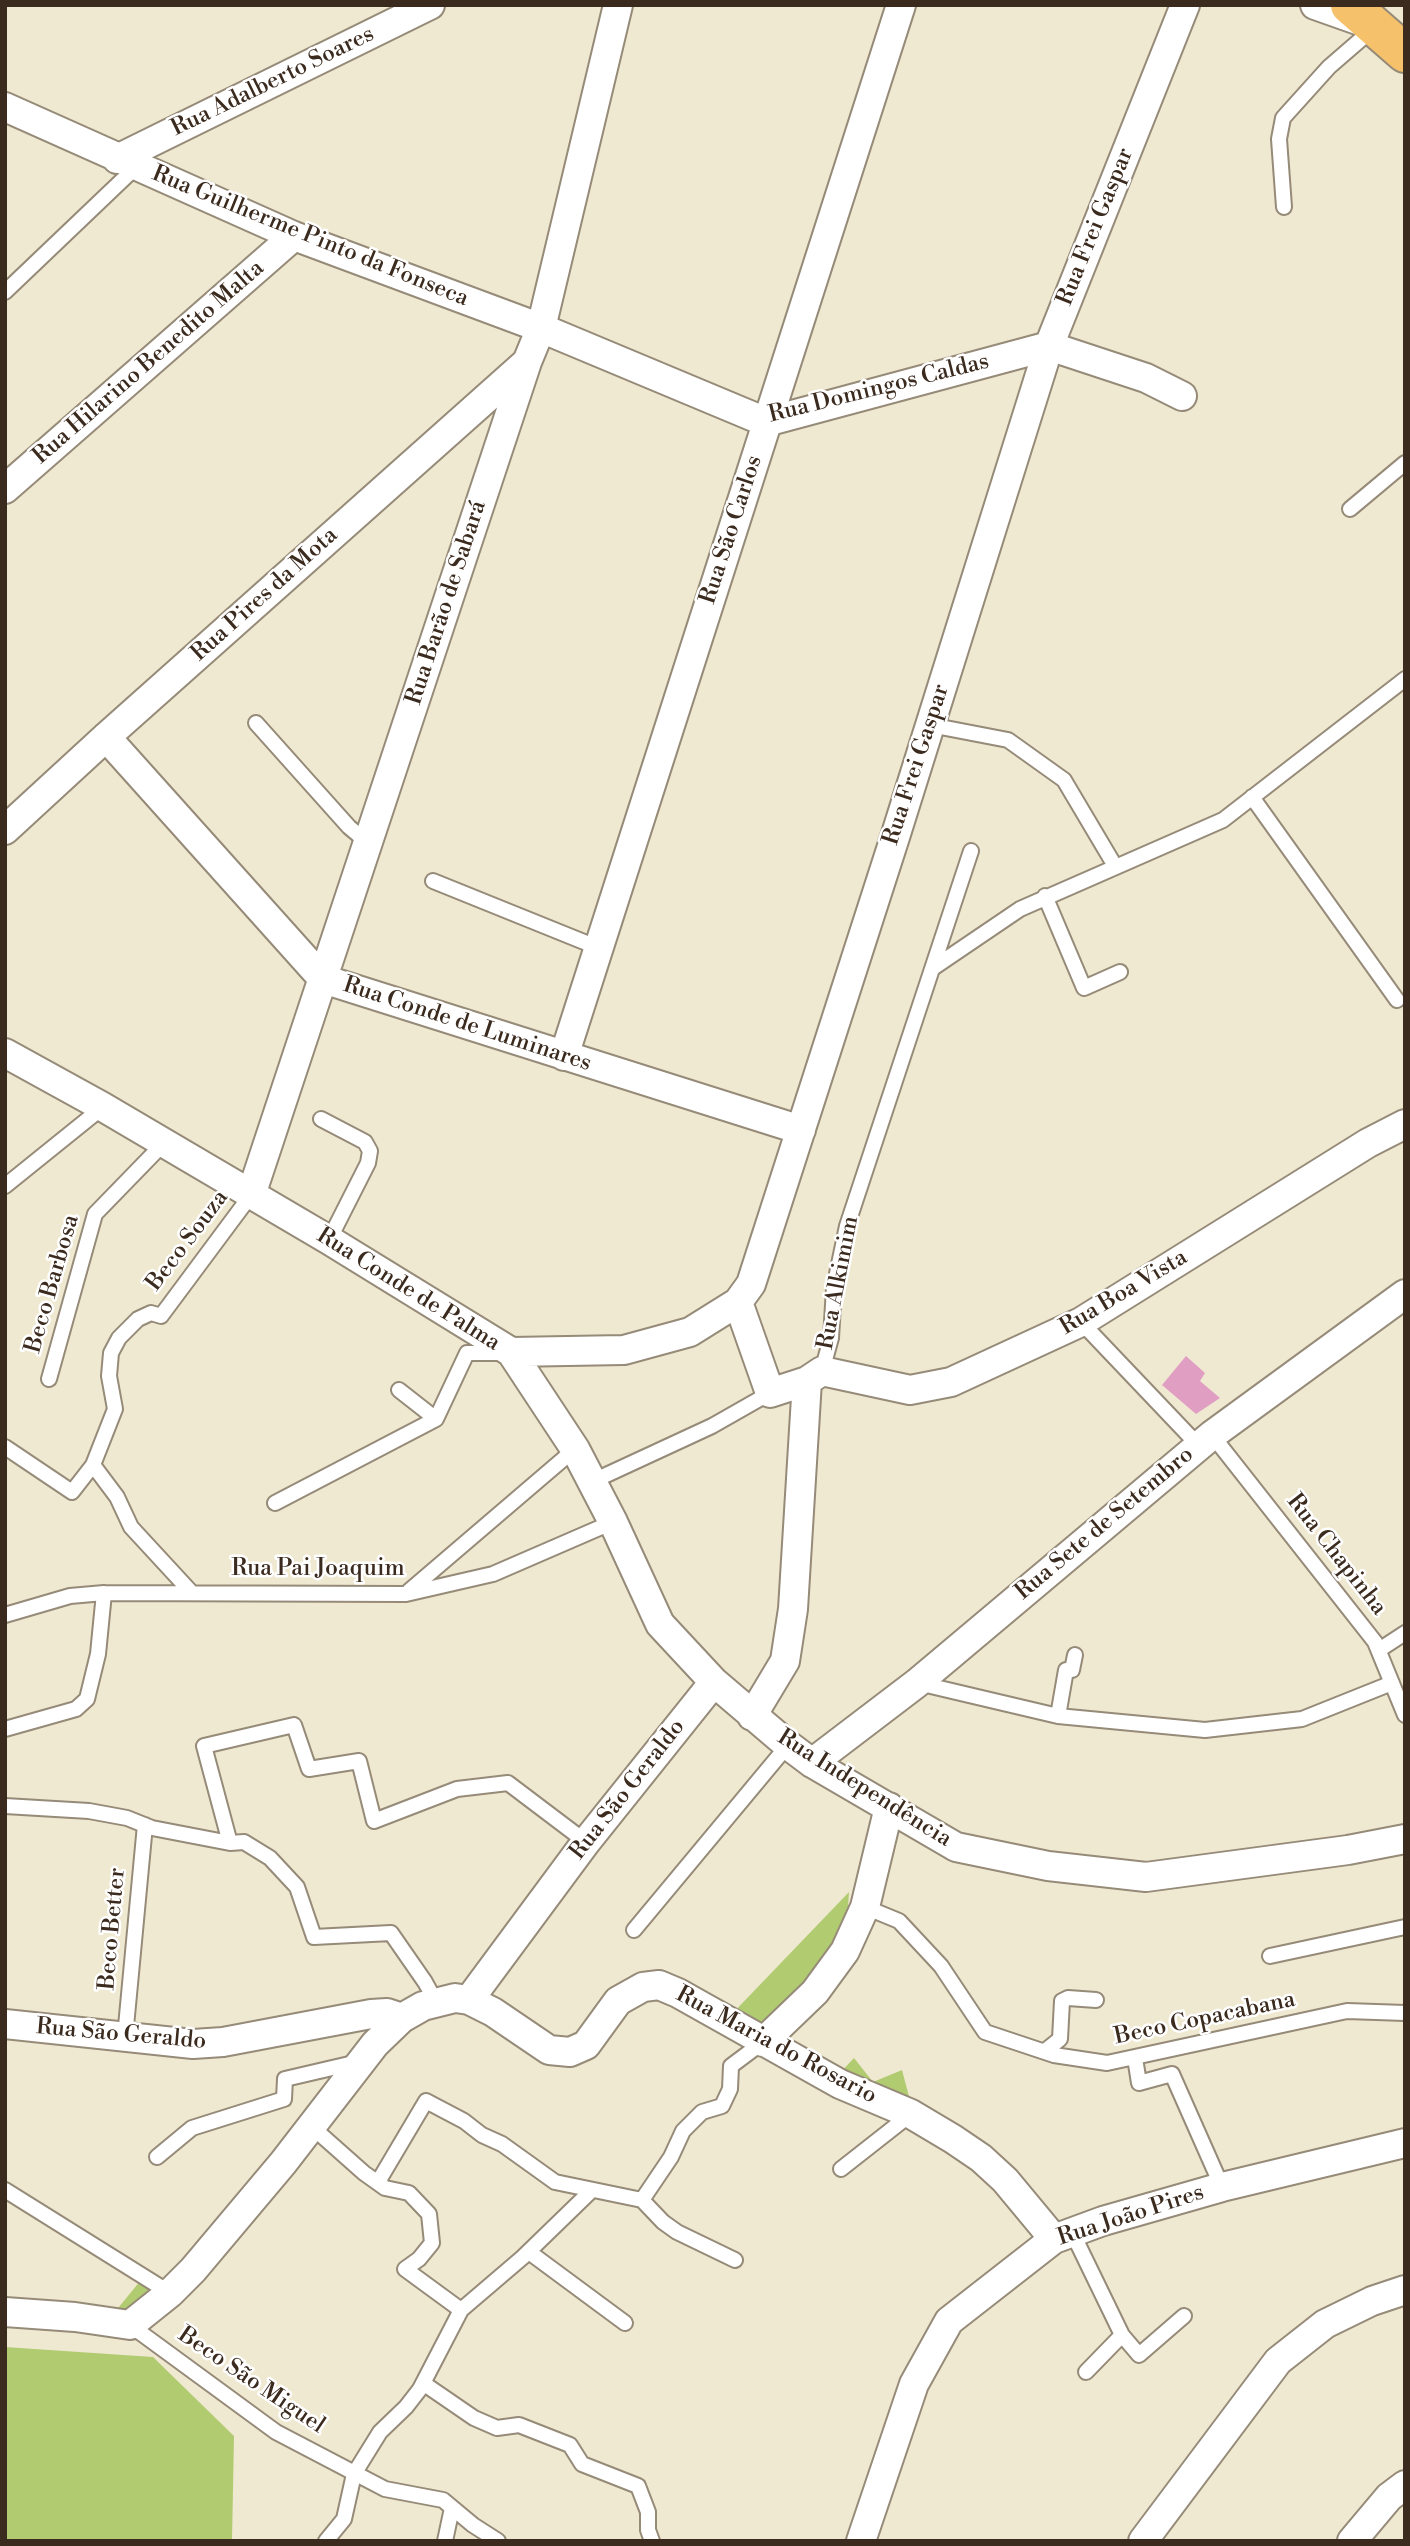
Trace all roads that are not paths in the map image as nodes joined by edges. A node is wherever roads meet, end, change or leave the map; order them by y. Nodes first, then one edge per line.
1 (429, 5) edge
2 (618, 5) edge
3 (901, 5) edge
4 (1185, 5) edge
5 (1315, 5) edge
6 (1377, 14) edge
7 (1405, 53) edge
8 (5, 107) edge
9 (127, 163) junction
10 (1284, 207) dead end
11 (294, 236) junction
12 (5, 292) edge
13 (541, 328) junction
14 (1049, 346) junction
15 (527, 362) junction
16 (1182, 396) dead end
17 (766, 422) junction
18 (1405, 463) edge
19 (5, 489) edge
20 (1350, 509) dead end
21 (1405, 679) edge
22 (256, 723) dead end
23 (930, 725) junction
24 (106, 737) junction
25 (1252, 797) junction
26 (5, 830) edge
27 (368, 843) junction
28 (971, 851) dead end
29 (1115, 866) junction
30 (433, 881) dead end
31 (1045, 896) junction
32 (599, 948) junction
33 (933, 968) junction
34 (1120, 972) dead end
35 (323, 979) junction
36 (1397, 1000) dead end
37 (5, 1053) edge
38 (564, 1056) junction
39 (103, 1107) junction
40 (321, 1119) dead end
41 (1405, 1124) edge
42 (801, 1130) junction
43 (163, 1144) junction
44 (5, 1186) edge
45 (251, 1195) junction
46 (329, 1240) junction
47 (1405, 1294) edge
48 (738, 1302) junction
49 (1081, 1322) junction
50 (510, 1352) junction
51 (814, 1376) junction
52 (49, 1379) dead end
53 (399, 1390) dead end
54 (770, 1393) junction
55 (436, 1419) junction
56 (1205, 1440) junction
57 (5, 1447) edge
58 (575, 1449) junction
59 (93, 1465) junction
60 (591, 1482) junction
61 (275, 1503) dead end
62 (613, 1522) junction
63 (191, 1592) junction
64 (104, 1593) junction
65 (406, 1594) junction
66 (5, 1615) edge
67 (1405, 1633) edge
68 (1378, 1650) junction
69 (1075, 1655) dead end
70 (713, 1682) junction
71 (917, 1683) junction
72 (1392, 1683) junction
73 (1405, 1714) edge
74 (752, 1716) junction
75 (1058, 1716) junction
76 (5, 1729) edge
77 (788, 1745) junction
78 (812, 1763) junction
79 (5, 1806) edge
80 (890, 1808) junction
81 (145, 1825) junction
82 (1405, 1839) edge
83 (586, 1842) junction
84 (230, 1843) junction
85 (865, 1908) junction
86 (1405, 1927) edge
87 (634, 1930) dead end
88 (1270, 1956) dead end
89 (469, 2000) junction
90 (1096, 2000) dead end
91 (436, 2002) junction
92 (1405, 2013) edge
93 (402, 2018) junction
94 (5, 2024) edge
95 (125, 2037) junction
96 (763, 2042) junction
97 (1045, 2051) junction
98 (1135, 2058) junction
99 (360, 2062) junction
100 (911, 2114) junction
101 (311, 2126) junction
102 (1404, 2147) edge
103 (157, 2157) dead end
104 (841, 2169) dead end
105 (378, 2182) junction
106 (1222, 2187) junction
107 (5, 2190) edge
108 (591, 2191) junction
109 (642, 2200) junction
110 (1063, 2236) junction
111 (529, 2252) junction
112 (735, 2260) dead end
113 (1405, 2290) edge
114 (170, 2293) junction
115 (461, 2310) junction
116 (5, 2312) edge
117 (1184, 2316) dead end
118 (625, 2323) dead end
119 (130, 2325) junction
120 (1122, 2335) junction
121 (1086, 2372) dead end
122 (423, 2383) junction
123 (354, 2474) junction
124 (1400, 2499) edge
125 (452, 2508) junction
126 (326, 2541) edge
127 (445, 2541) edge
128 (498, 2541) edge
129 (652, 2541) edge
130 (861, 2541) edge
131 (1143, 2541) edge
132 (1352, 2541) edge

1 - 9 street, Rua Adalberto Soares
2 - 13 street, Rua Barão de Sabará
3 - 17 street, Rua São Carlos
4 - 14 street, Rua Frei Gaspar
5 - 6 street
6 - 7 main road
6 - 10 lane
8 - 9 street, Rua Guilherme Pinto da Fonseca
9 - 11 street, Rua Guilherme Pinto da Fonseca
9 - 12 lane
11 - 13 street, Rua Guilherme Pinto da Fonseca
11 - 19 street, Rua Hilarino Benedito Malta
13 - 15 street, Rua Barão de Sabará
13 - 17 street, Rua Domingos Caldas
14 - 16 street
14 - 17 street, Rua Domingos Caldas
14 - 23 street, Rua Frei Gaspar
15 - 24 street, Rua Pires da Mota
15 - 27 street, Rua Barão de Sabará
17 - 32 street, Rua São Carlos
18 - 20 lane
21 - 25 lane
22 - 27 lane
23 - 29 lane
23 - 42 street, Rua Frei Gaspar
24 - 26 street, Rua Pires da Mota
24 - 35 street, Rua Conde de Luminares
25 - 29 lane
25 - 36 lane
27 - 35 street, Rua Barão de Sabará
28 - 33 lane, Rua Alkimim
29 - 31 lane
30 - 32 lane
31 - 33 lane
31 - 34 lane
32 - 38 street, Rua São Carlos
33 - 51 lane, Rua Alkimim
35 - 38 street, Rua Conde de Luminares
35 - 45 street, Rua Barão de Sabará
37 - 39 street, Rua Conde de Palma
38 - 42 street, Rua Conde de Luminares
39 - 43 street, Rua Conde de Palma
39 - 44 lane
40 - 46 lane
41 - 49 street, Rua Boa Vista
42 - 48 street, Rua Frei Gaspar
43 - 45 street, Rua Conde de Palma
43 - 52 lane, Beco Barbosa
45 - 46 street, Rua Conde de Palma
45 - 59 lane, Beco Souza
46 - 50 street, Rua Conde de Palma
47 - 56 street, Rua Sete de Setembro
48 - 50 street, Rua Frei Gaspar
48 - 54 street
49 - 51 street, Rua Boa Vista
49 - 56 lane, Rua Chapinha
50 - 55 lane
50 - 58 street, Rua Conde de Palma
51 - 54 street
51 - 74 street, Rua Alkimim
53 - 55 lane
54 - 60 lane
55 - 61 lane
56 - 68 lane, Rua Chapinha
56 - 71 street, Rua Sete de Setembro
57 - 59 lane
58 - 60 street, Rua Conde de Palma
58 - 65 lane
59 - 63 lane
60 - 62 street, Rua Conde de Palma
62 - 65 lane, Rua Pai Joaquim
62 - 70 street, Rua Conde de Palma
63 - 64 lane, Rua Pai Joaquim
63 - 65 lane, Rua Pai Joaquim
64 - 66 lane, Rua Pai Joaquim
64 - 76 lane
67 - 68 lane
68 - 72 lane, Rua Chapinha
69 - 75 lane
70 - 74 street, Rua Independência
70 - 83 street, Rua São Geraldo
71 - 75 lane
71 - 78 street, Rua Sete de Setembro
72 - 73 lane, Rua Chapinha
72 - 75 lane
74 - 77 street, Rua Independência
77 - 78 street, Rua Independência
77 - 87 lane
78 - 80 street, Rua Independência
79 - 81 lane
80 - 82 street, Rua Independência
80 - 85 street
81 - 84 lane
81 - 95 lane, Beco Better
83 - 84 lane
83 - 89 street, Rua São Geraldo
84 - 91 lane
85 - 96 street
85 - 97 lane, Beco Copacabana
86 - 88 lane
89 - 91 street
89 - 96 street, Rua Maria do Rosario
90 - 97 lane
91 - 93 street
92 - 98 lane, Beco Copacabana
93 - 95 street, Rua São Geraldo
93 - 99 street
94 - 95 street, Rua São Geraldo
96 - 100 street, Rua Maria do Rosario
96 - 109 lane
97 - 98 lane, Beco Copacabana
98 - 106 lane
99 - 101 street
99 - 103 lane
100 - 104 lane
100 - 110 street, Rua Maria do Rosario
101 - 105 lane
101 - 114 street
102 - 106 street, Rua João Pires
105 - 108 lane
105 - 115 lane
106 - 110 street, Rua João Pires
107 - 114 lane
108 - 109 lane
108 - 111 lane
109 - 112 lane
110 - 120 lane
110 - 130 street, Rua João Pires
111 - 115 lane
111 - 118 lane
113 - 131 street
114 - 119 street
115 - 122 lane
116 - 119 street
117 - 120 lane
119 - 123 lane, Beco São Miguel
120 - 121 lane
122 - 123 lane
122 - 129 lane
123 - 125 lane, Beco São Miguel
123 - 126 lane
124 - 132 street
125 - 127 lane
125 - 128 lane, Beco São Miguel

